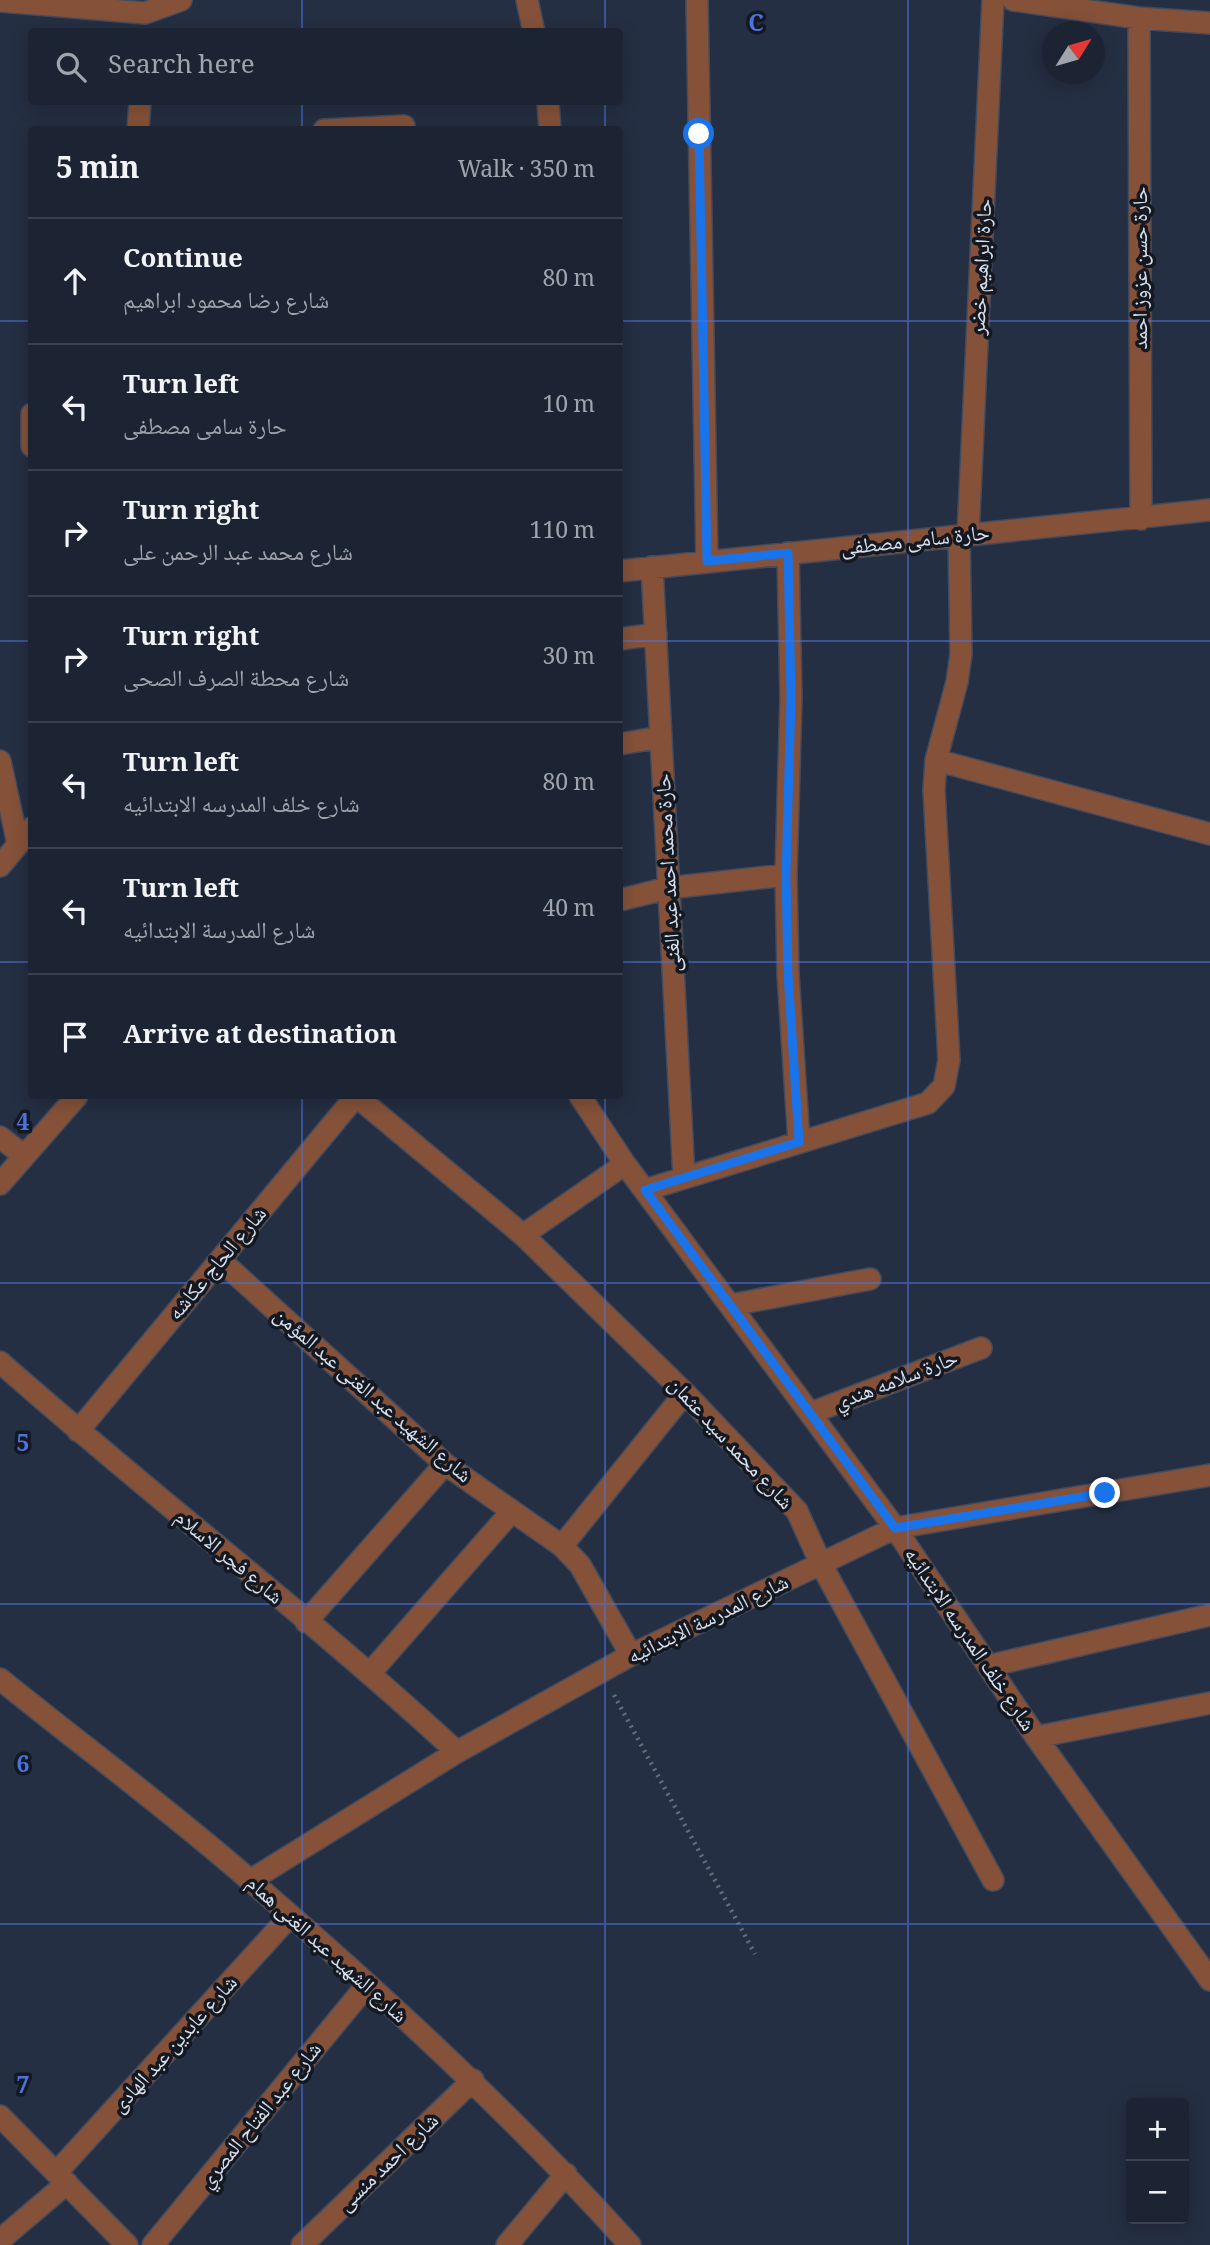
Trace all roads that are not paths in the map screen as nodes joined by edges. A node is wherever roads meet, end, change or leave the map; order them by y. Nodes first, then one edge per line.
1 (181, 0) edge
2 (527, 0) edge
3 (697, 0) edge
4 (993, 0) edge
5 (1013, 0) edge
6 (0, 1) edge
7 (1176, 10) edge
8 (146, 15) edge
9 (1139, 18) junction
10 (1210, 23) edge
11 (533, 28) edge
12 (140, 105) edge
13 (548, 105) edge
14 (138, 126) edge
15 (550, 126) edge
16 (1210, 510) edge
17 (1141, 519) junction
18 (963, 536) junction
19 (788, 553) junction
20 (707, 561) junction
21 (652, 567) junction
22 (623, 571) edge
23 (656, 634) junction
24 (623, 639) edge
25 (661, 737) junction
26 (623, 743) edge
27 (936, 760) junction
28 (0, 761) edge
29 (1210, 834) edge
30 (25, 836) edge
31 (0, 866) edge
32 (786, 875) junction
33 (668, 888) junction
34 (623, 899) edge
35 (74, 1099) edge
36 (354, 1099) edge
37 (360, 1099) edge
38 (582, 1099) edge
39 (0, 1137) edge
40 (799, 1142) junction
41 (24, 1156) junction
42 (625, 1164) junction
43 (684, 1178) junction
44 (0, 1184) edge
45 (645, 1190) junction
46 (523, 1235) junction
47 (220, 1260) junction
48 (870, 1279) dead end
49 (731, 1305) junction
50 (981, 1348) dead end
51 (0, 1362) edge
52 (685, 1393) junction
53 (811, 1413) junction
54 (78, 1431) junction
55 (445, 1464) junction
56 (1210, 1475) edge
57 (512, 1511) junction
58 (895, 1528) junction
59 (562, 1546) junction
60 (821, 1564) junction
61 (1210, 1615) edge
62 (306, 1622) junction
63 (631, 1655) junction
64 (988, 1666) junction
65 (371, 1672) junction
66 (0, 1679) edge
67 (1210, 1703) edge
68 (1036, 1737) junction
69 (457, 1752) junction
70 (251, 1880) junction
71 (993, 1880) dead end
72 (290, 1916) junction
73 (1210, 1980) edge
74 (367, 1985) junction
75 (473, 2080) junction
76 (0, 2116) edge
77 (566, 2174) junction
78 (62, 2177) junction
79 (0, 2241) edge
80 (117, 2242) edge
81 (153, 2245) edge
82 (302, 2245) edge
83 (507, 2245) edge
84 (631, 2245) edge

1 - 8 street
2 - 11 street
3 - 20 street
4 - 18 street, حارة ابراهيم خضر
5 - 9 street
6 - 8 street
7 - 9 street
7 - 10 street
9 - 17 street, حارة حسن عزوز احمد
12 - 14 street
13 - 15 street
16 - 17 street, حارة سامى مصطفى
17 - 18 street, حارة سامى مصطفى
18 - 19 street, حارة سامى مصطفى
18 - 27 street, حارة ابراهيم خضر
19 - 20 street, حارة سامى مصطفى
19 - 32 street
20 - 21 street, حارة سامى مصطفى
21 - 22 street, حارة سامى مصطفى
21 - 23 street, حارة محمد احمد عبد الغنى
23 - 24 street
23 - 25 street, حارة محمد احمد عبد الغنى
25 - 26 street
25 - 33 street, حارة محمد احمد عبد الغنى
27 - 29 street
27 - 40 street, حارة ابراهيم خضر
28 - 30 street
30 - 31 street
32 - 33 street
32 - 40 street
33 - 34 street
33 - 43 street, حارة محمد احمد عبد الغنى
35 - 41 street
36 - 47 street, شارع الحاج عكاشه
37 - 46 street, شارع محمد سيد عثمان
38 - 42 street, شارع خلف المدرسه الابتدائيه
39 - 41 street
40 - 43 street
41 - 44 street
42 - 45 street, شارع خلف المدرسه الابتدائيه
42 - 46 street
43 - 45 street
45 - 49 street, شارع خلف المدرسه الابتدائيه
46 - 52 street, شارع محمد سيد عثمان
47 - 54 street, شارع الحاج عكاشه
47 - 55 street, شارع الشهيد عبد الغنى عبد المؤمن
48 - 49 street
49 - 53 street, شارع خلف المدرسه الابتدائيه
50 - 53 street, حارة سلامه هندي
51 - 54 street, شارع فجر الاسلام
52 - 59 street
52 - 60 street, شارع محمد سيد عثمان
53 - 58 street, شارع خلف المدرسه الابتدائيه
54 - 62 street, شارع فجر الاسلام
55 - 57 street, شارع الشهيد عبد الغنى عبد المؤمن
55 - 62 street
56 - 58 street, شارع المدرسة الابتدائيه
57 - 59 street, شارع الشهيد عبد الغنى عبد المؤمن
57 - 65 street
58 - 60 street, شارع المدرسة الابتدائيه
58 - 64 street, شارع خلف المدرسه الابتدائيه
59 - 63 street, شارع الشهيد عبد الغنى عبد المؤمن
60 - 63 street, شارع المدرسة الابتدائيه
60 - 71 street, شارع محمد سيد عثمان
61 - 64 street
62 - 65 street, شارع فجر الاسلام
63 - 69 street, شارع المدرسة الابتدائيه
64 - 68 street, شارع خلف المدرسه الابتدائيه
65 - 69 street, شارع فجر الاسلام
66 - 70 street, شارع الشهيد عبد الغنى همام
67 - 68 street
68 - 73 street, شارع خلف المدرسه الابتدائيه
69 - 70 street, شارع المدرسة الابتدائيه
70 - 72 street, شارع الشهيد عبد الغنى همام
72 - 74 street, شارع الشهيد عبد الغنى همام
72 - 78 street, شارع عابدين عبد الهادى
74 - 75 street, شارع الشهيد عبد الغنى همام
74 - 81 street, شارع عبد الفتاح المصري
75 - 77 street, شارع الشهيد عبد الغنى همام
75 - 82 street, شارع احمد منسى
76 - 78 street
77 - 83 street
77 - 84 street, شارع الشهيد عبد الغنى همام
78 - 79 street, شارع عابدين عبد الهادى
78 - 80 street

